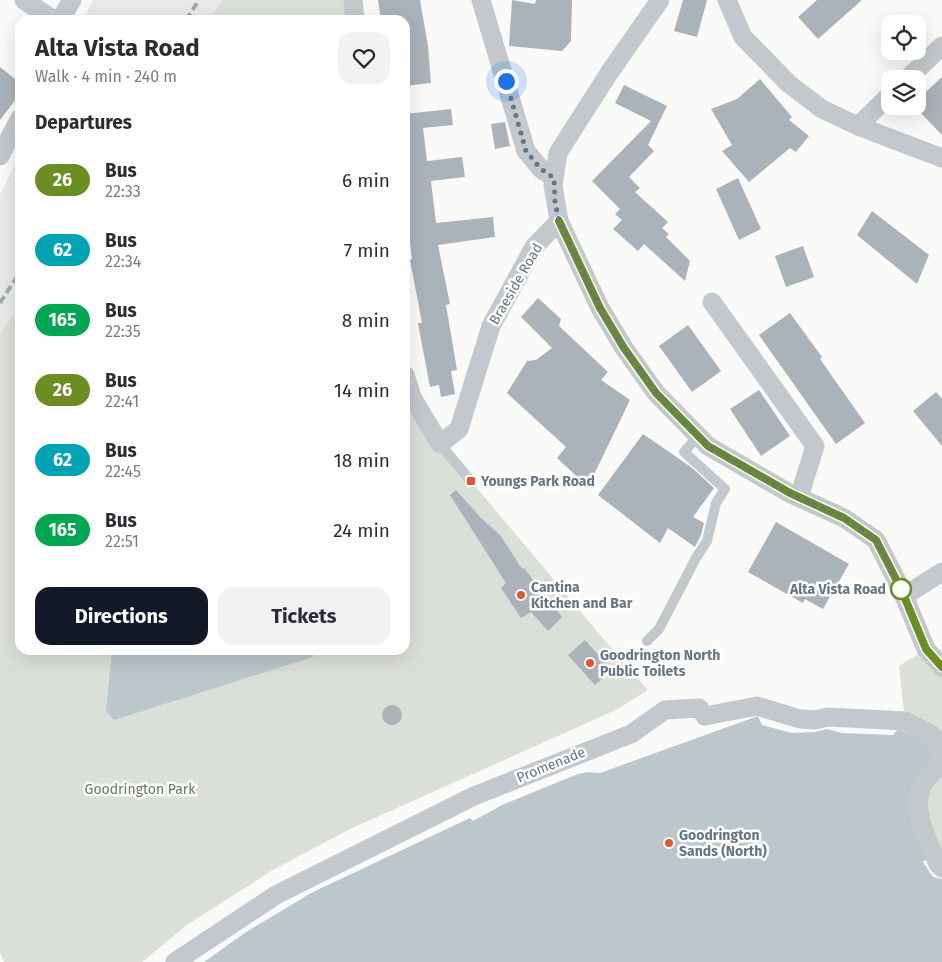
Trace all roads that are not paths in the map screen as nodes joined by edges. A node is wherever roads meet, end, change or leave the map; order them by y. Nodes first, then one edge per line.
1 (24, 0) edge
2 (72, 0) edge
3 (353, 0) edge
4 (480, 0) edge
5 (660, 0) edge
6 (727, 0) edge
7 (46, 15) edge
8 (63, 15) edge
9 (355, 15) edge
10 (942, 46) edge
11 (917, 70) edge
12 (881, 104) edge
13 (858, 126) junction
14 (15, 128) edge
15 (0, 156) edge
16 (942, 158) edge
17 (554, 178) junction
18 (559, 221) junction
19 (712, 302) dead end
20 (410, 391) edge
21 (698, 436) junction
22 (440, 444) junction
23 (471, 481) dead end
24 (798, 497) junction
25 (942, 572) edge
26 (904, 596) junction
27 (647, 641) dead end
28 (942, 667) edge
29 (942, 751) edge
30 (942, 758) edge
31 (942, 868) edge
32 (175, 962) edge

1 - 7 street
2 - 8 street
3 - 9 street
4 - 17 street
5 - 17 street
6 - 13 street
10 - 11 street
12 - 13 street
13 - 16 street
14 - 15 street
17 - 18 street
18 - 21 street
18 - 22 street, Braeside Road
19 - 24 street
20 - 22 street
21 - 24 street
21 - 27 lane
22 - 23 lane
24 - 26 street
25 - 26 street
26 - 28 street
29 - 32 street, Promenade
30 - 31 street

